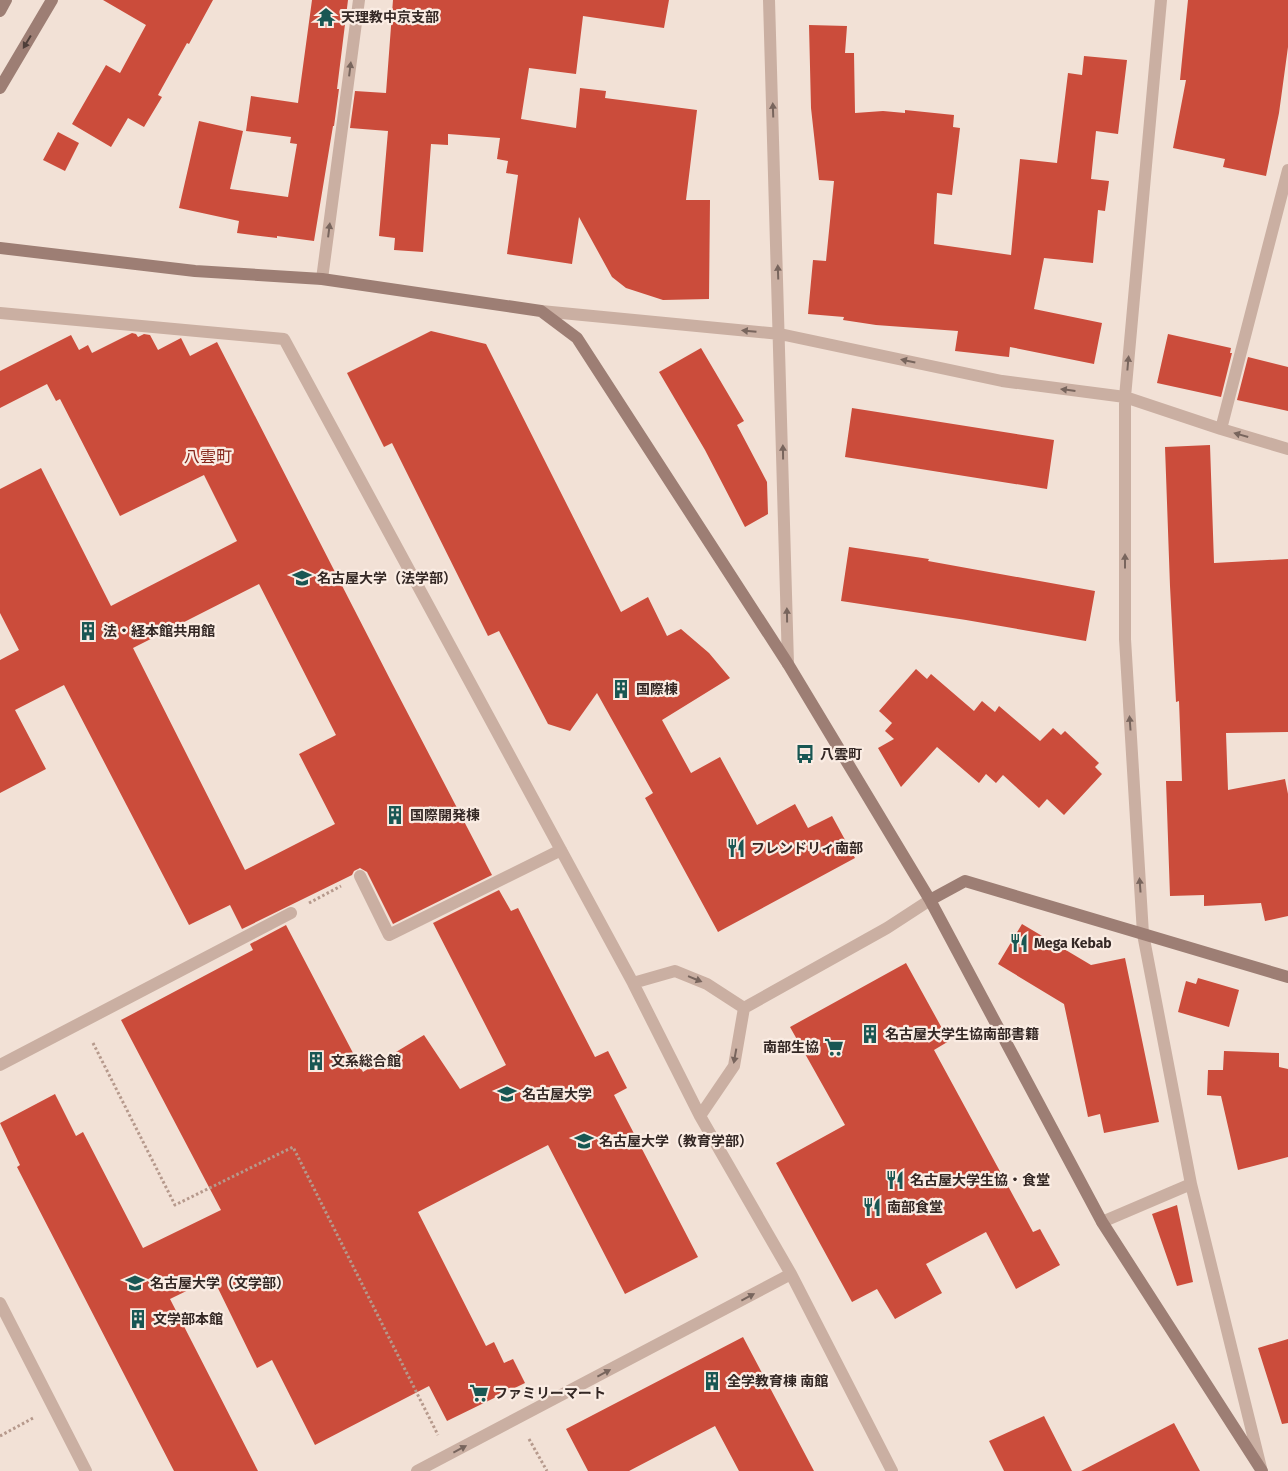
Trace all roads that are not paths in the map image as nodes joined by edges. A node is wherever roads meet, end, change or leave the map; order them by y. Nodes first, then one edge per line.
1 (6, 0) edge
2 (52, 0) edge
3 (359, 0) edge
4 (769, 0) edge
5 (1161, 0) edge
6 (0, 10) edge
7 (0, 88) edge
8 (1288, 170) edge
9 (0, 248) edge
10 (322, 279) junction
11 (541, 311) junction
12 (0, 313) edge
13 (780, 334) junction
14 (1125, 397) junction
15 (1221, 429) junction
16 (1288, 449) edge
17 (788, 664) junction
18 (561, 850) junction
19 (360, 876) road end
20 (930, 900) junction
21 (291, 913) road end
22 (1143, 934) junction
23 (1288, 977) edge
24 (633, 983) junction
25 (744, 1008) junction
26 (0, 1065) edge
27 (700, 1116) junction
28 (1191, 1184) junction
29 (1102, 1222) junction
30 (791, 1274) junction
31 (0, 1303) edge
32 (1262, 1470) edge
33 (86, 1471) edge
34 (417, 1471) edge
35 (892, 1471) edge

1 - 6 street
2 -> 7 street
10 -> 3 street
13 -> 4 street
14 -> 5 street
8 - 15 street
9 - 10 street
10 - 11 street
13 -> 11 street
11 - 17 street
12 - 18 street
14 -> 13 street
17 -> 13 street
14 - 15 street
22 -> 14 street
16 -> 15 street
17 - 20 street
18 - 19 street
18 - 24 street
20 - 22 street
20 - 25 street
20 - 29 street
21 - 26 street
22 - 23 street
22 - 28 street
24 -> 25 street
24 - 27 street
25 -> 27 street
27 - 30 street
28 - 29 street
28 - 32 street
29 - 32 street
34 -> 30 street
30 - 35 street
31 - 33 street

